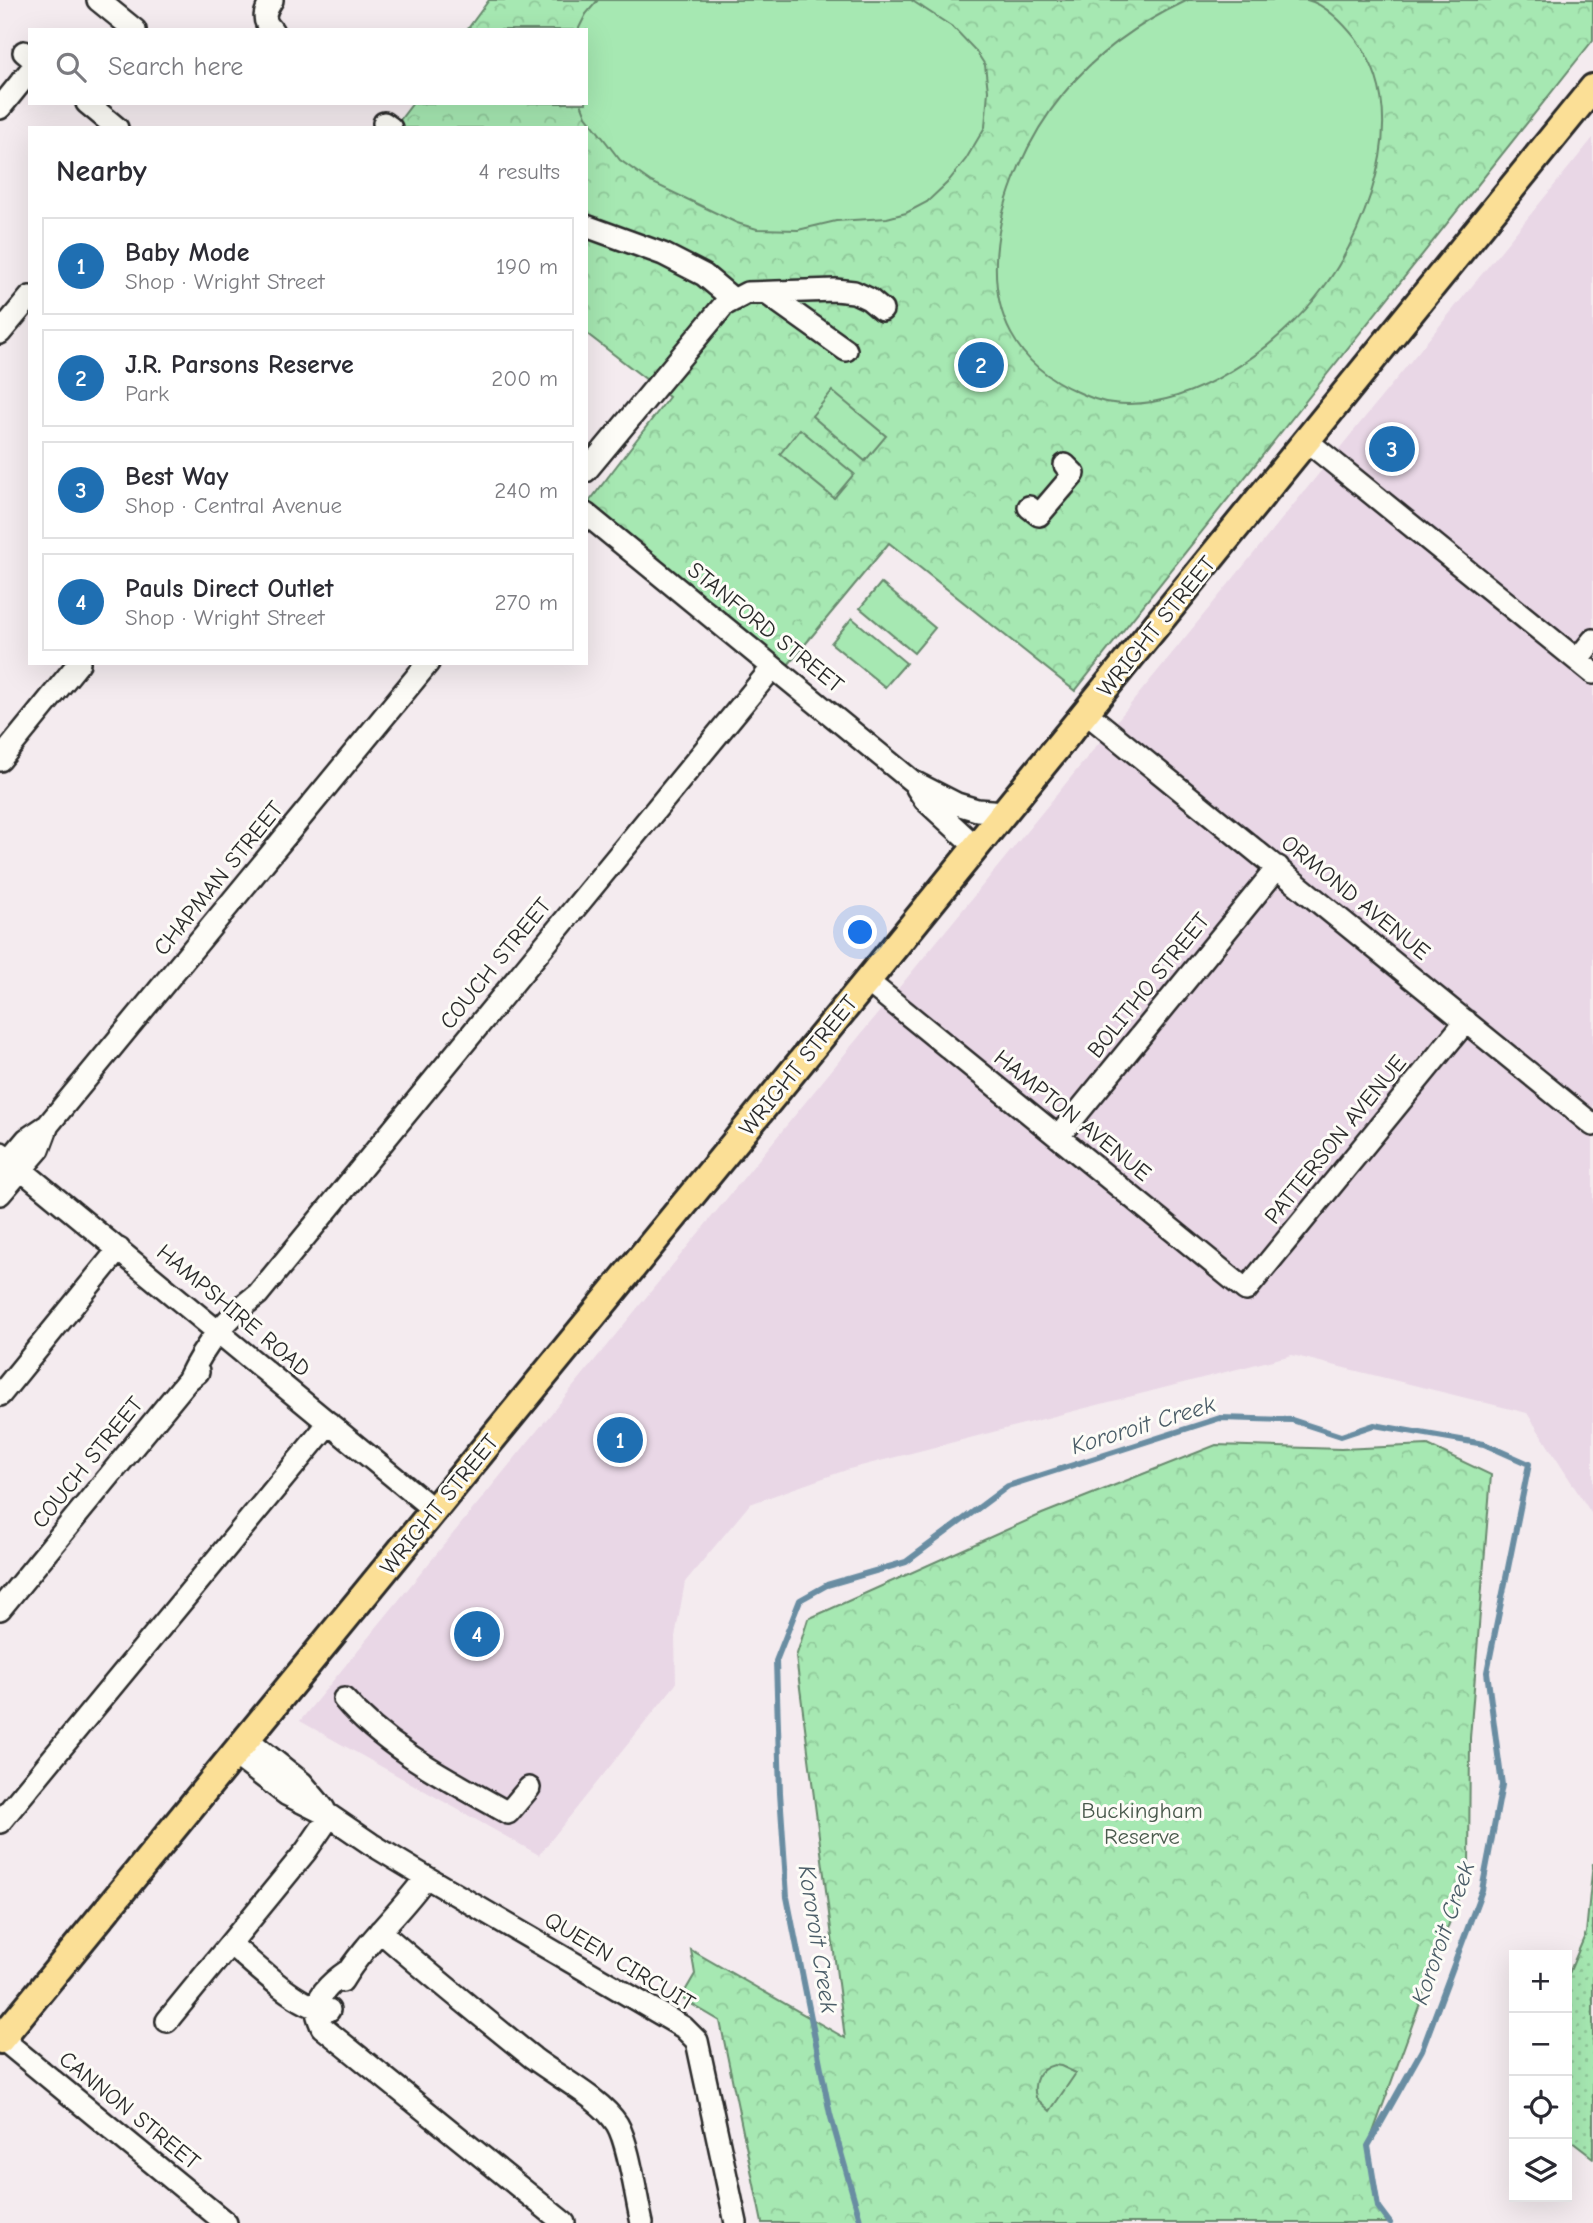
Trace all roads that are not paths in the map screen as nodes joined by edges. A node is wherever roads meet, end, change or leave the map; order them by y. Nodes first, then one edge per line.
1 (99, 0) edge
2 (272, 0) edge
3 (133, 28) edge
4 (270, 28) edge
5 (28, 60) edge
6 (1593, 88) edge
7 (89, 105) edge
8 (0, 107) edge
9 (115, 126) edge
10 (588, 227) edge
11 (825, 291) junction
12 (766, 293) junction
13 (28, 299) edge
14 (734, 300) junction
15 (882, 310) dead end
16 (811, 326) junction
17 (0, 333) edge
18 (846, 350) dead end
19 (1307, 441) junction
20 (1065, 465) dead end
21 (588, 469) edge
22 (1029, 507) dead end
23 (588, 515) edge
24 (1593, 640) edge
25 (77, 665) edge
26 (426, 665) edge
27 (1585, 666) edge
28 (773, 667) junction
29 (1085, 712) junction
30 (0, 760) edge
31 (912, 781) junction
32 (1005, 812) junction
33 (976, 847) junction
34 (1278, 867) junction
35 (867, 981) junction
36 (1466, 1021) junction
37 (1593, 1125) edge
38 (1058, 1137) junction
39 (8, 1163) edge
40 (0, 1194) edge
41 (119, 1250) junction
42 (1246, 1290) joint
43 (223, 1336) junction
44 (0, 1395) edge
45 (329, 1423) junction
46 (434, 1510) junction
47 (0, 1609) edge
48 (344, 1699) dead end
49 (240, 1746) junction
50 (529, 1788) dead end
51 (330, 1816) junction
52 (0, 1822) edge
53 (420, 1873) junction
54 (386, 1924) junction
55 (230, 1944) junction
56 (323, 2010) junction
57 (167, 2021) dead end
58 (1, 2039) edge
59 (226, 2223) edge
60 (564, 2223) edge
61 (642, 2223) edge
62 (736, 2223) edge

1 - 3 street
2 - 4 street
5 - 8 street
6 - 19 main road, WRIGHT STREET
7 - 9 street
10 - 14 street
11 - 12 street
11 - 15 street
11 - 16 street
12 - 14 street
12 - 16 street
13 - 17 street
14 - 21 street
16 - 18 street
19 - 27 street
19 - 29 main road, WRIGHT STREET
20 - 22 street
23 - 28 street, STANFORD STREET
24 - 27 street
25 - 30 street
26 - 39 street, CHAPMAN STREET
28 - 31 street, STANFORD STREET
28 - 43 street, COUCH STREET
29 - 32 main road, WRIGHT STREET
29 - 34 street, ORMOND AVENUE
31 - 32 street, STANFORD STREET
31 - 33 street, STANFORD STREET
32 - 33 main road, WRIGHT STREET
33 - 35 main road, WRIGHT STREET
34 - 36 street, ORMOND AVENUE
34 - 38 street, BOLITHO STREET
35 - 38 street, HAMPTON AVENUE
35 - 46 main road, WRIGHT STREET
36 - 37 street, ORMOND AVENUE
36 - 42 street, PATTERSON AVENUE
38 - 42 street, HAMPTON AVENUE
39 - 40 street, CHAPMAN STREET
39 - 41 street, HAMPSHIRE ROAD
41 - 43 street, HAMPSHIRE ROAD
41 - 44 street
43 - 45 street, HAMPSHIRE ROAD
43 - 47 street, COUCH STREET
45 - 46 street, HAMPSHIRE ROAD
45 - 52 street
46 - 49 main road, WRIGHT STREET
48 - 50 street
49 - 51 street, QUEEN CIRCUIT
49 - 58 main road, WRIGHT STREET
51 - 53 street, QUEEN CIRCUIT
51 - 55 street
53 - 54 street
53 - 62 street, QUEEN CIRCUIT
54 - 56 street
54 - 61 street
55 - 56 street
55 - 57 street
56 - 60 street
58 - 59 street, CANNON STREET

